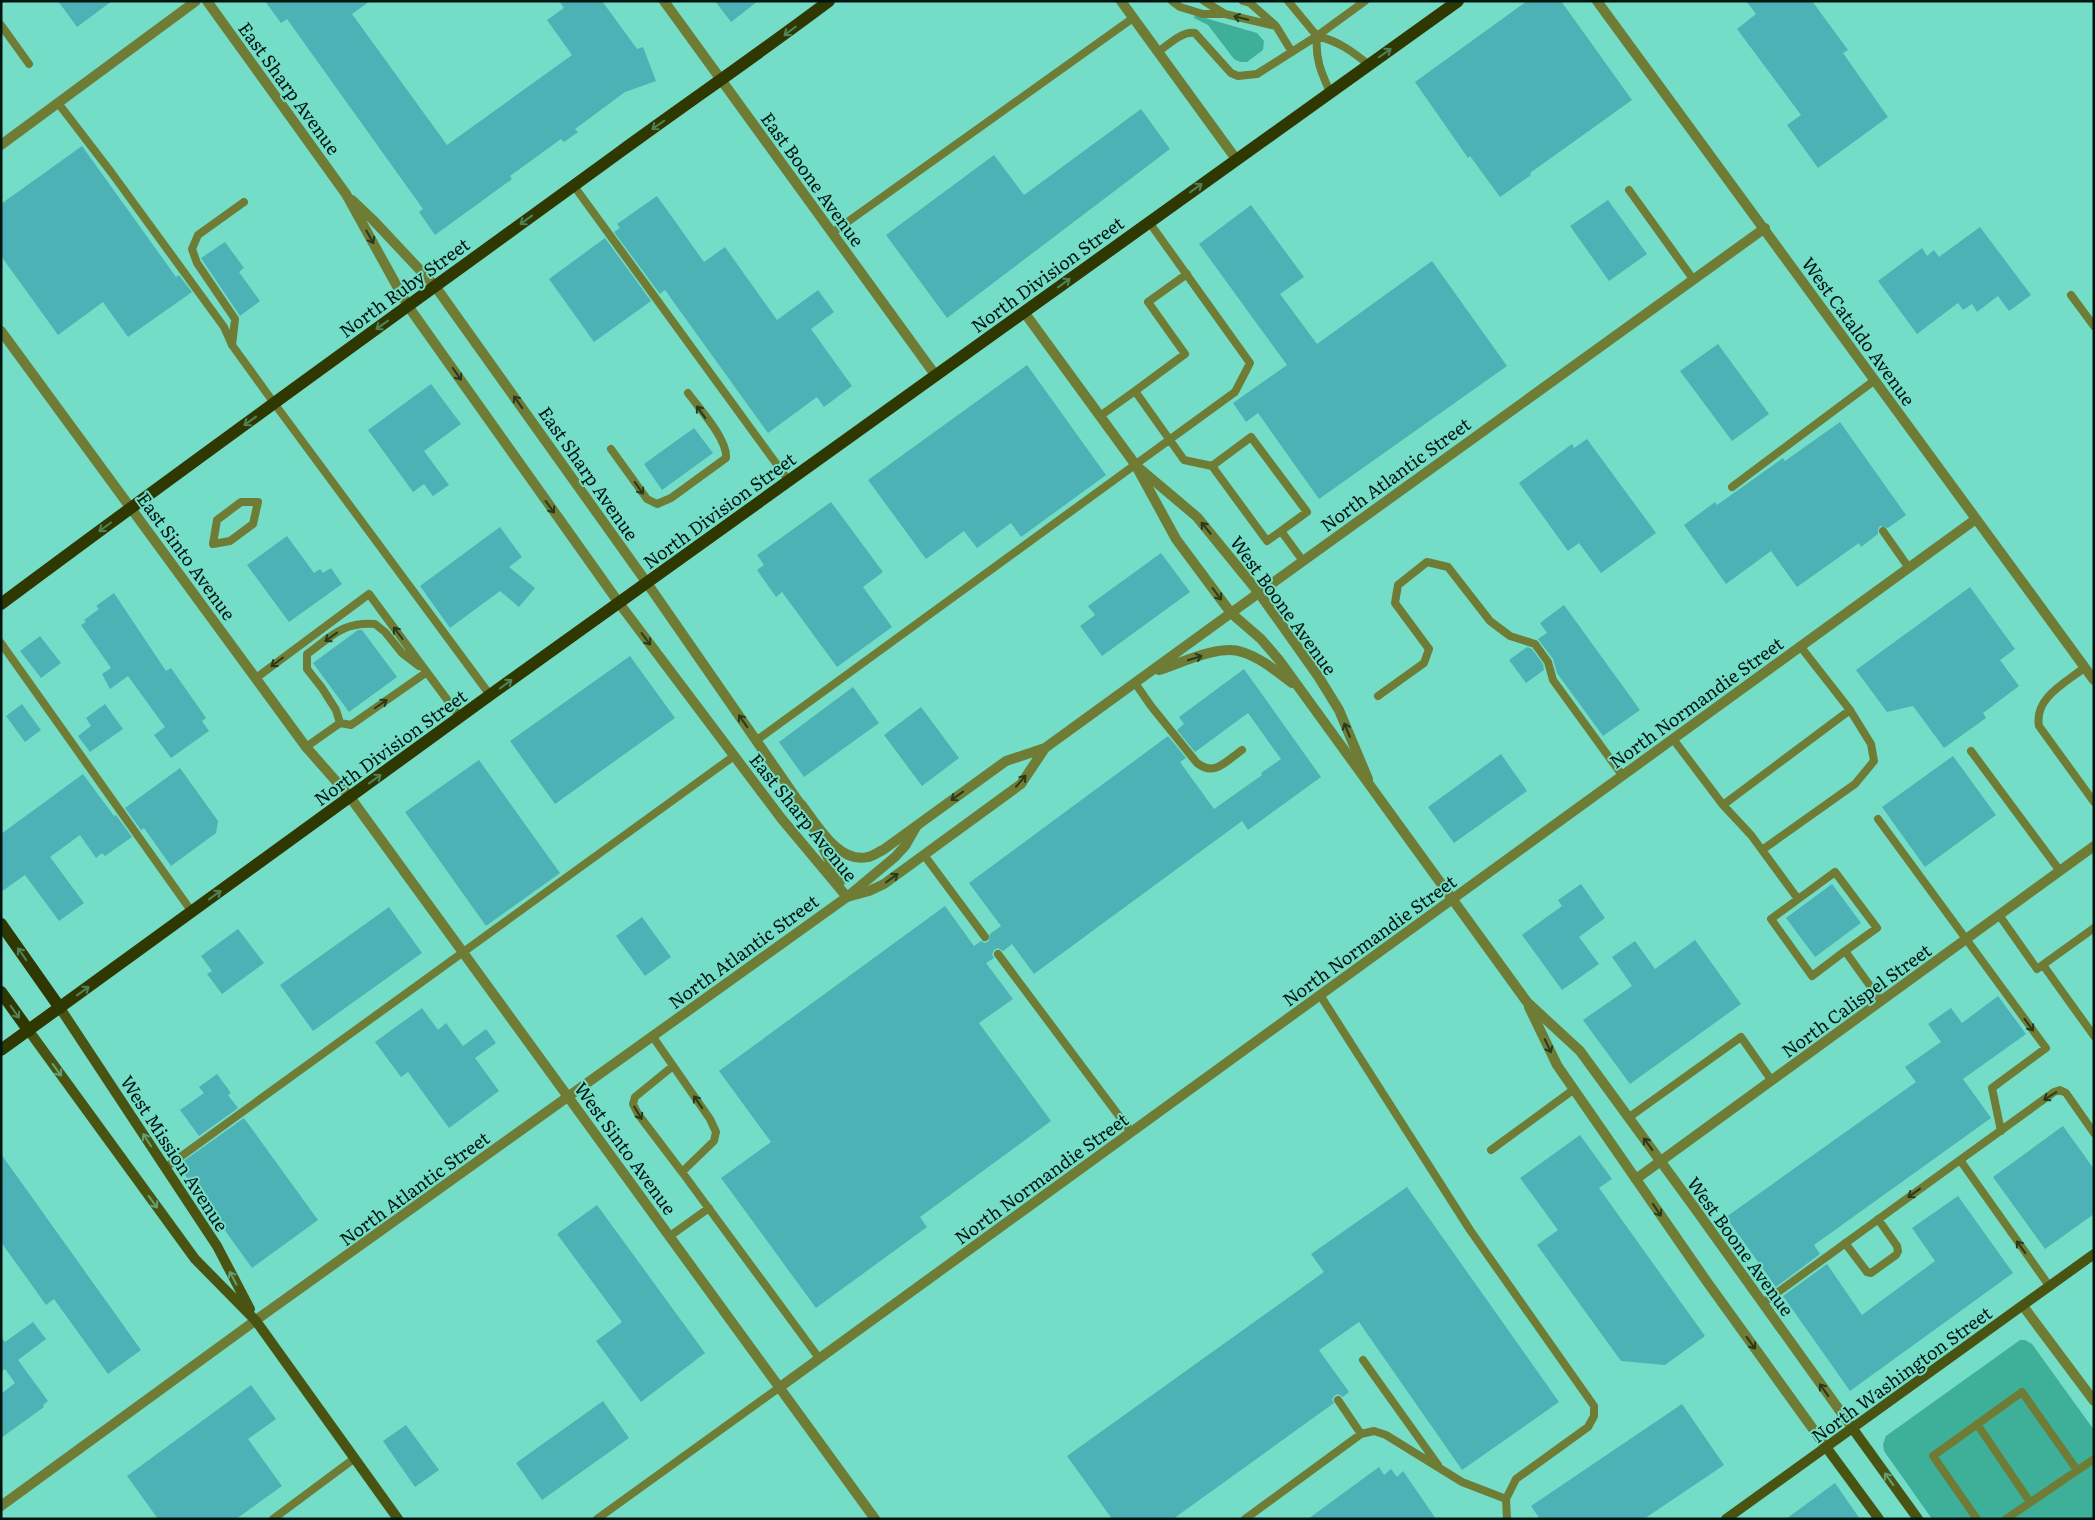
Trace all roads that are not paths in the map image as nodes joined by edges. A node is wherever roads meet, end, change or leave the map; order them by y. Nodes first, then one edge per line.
1 (196, 1) edge
2 (207, 1) edge
3 (664, 1) edge
4 (829, 1) edge
5 (1121, 1) edge
6 (1172, 1) edge
7 (1204, 1) edge
8 (1243, 1) edge
9 (1288, 1) edge
10 (1365, 1) edge
11 (1458, 1) edge
12 (1597, 1) edge
13 (1224, 14) junction
14 (1133, 18) junction
15 (1, 25) edge
16 (1276, 26) junction
17 (1317, 36) junction
18 (1158, 52) junction
19 (1292, 52) junction
20 (29, 64) dead end
21 (1369, 65) junction
22 (721, 81) junction
23 (1330, 92) junction
24 (58, 103) junction
25 (1, 145) edge
26 (1236, 159) junction
27 (574, 186) junction
28 (1629, 190) dead end
29 (346, 194) junction
30 (244, 202) dead end
31 (1149, 222) junction
32 (1765, 228) junction
33 (832, 233) junction
34 (1187, 274) junction
35 (1693, 279) junction
36 (435, 286) junction
37 (2071, 295) dead end
38 (408, 306) junction
39 (1024, 312) junction
40 (2094, 326) edge
41 (1, 331) edge
42 (232, 345) junction
43 (936, 376) junction
44 (1875, 380) junction
45 (1135, 391) junction
46 (688, 393) dead end
47 (274, 404) junction
48 (1100, 416) junction
49 (1169, 439) junction
50 (611, 449) dead end
51 (1135, 464) junction
52 (1212, 466) junction
53 (789, 481) junction
54 (1732, 487) dead end
55 (258, 502) joint
56 (131, 507) junction
57 (1976, 518) junction
58 (1281, 531) junction
59 (1883, 531) dead end
60 (1303, 561) junction
61 (1909, 568) junction
62 (647, 583) junction
63 (1259, 593) junction
64 (619, 603) junction
65 (1, 604) edge
66 (1231, 613) junction
67 (1, 643) edge
68 (1800, 646) junction
69 (2084, 668) junction
70 (427, 672) junction
71 (1148, 673) junction
72 (256, 678) junction
73 (2094, 680) edge
74 (1135, 683) junction
75 (1302, 691) junction
76 (490, 695) junction
77 (1378, 696) dead end
78 (1850, 710) junction
79 (460, 717) junction
80 (340, 723) junction
81 (1673, 739) junction
82 (757, 740) junction
83 (306, 747) junction
84 (1046, 748) junction
85 (1242, 750) dead end
86 (1971, 751) dead end
87 (734, 756) junction
88 (1622, 775) junction
89 (1373, 791) junction
90 (350, 797) junction
91 (2094, 802) edge
92 (801, 804) junction
93 (1723, 805) junction
94 (1878, 819) dead end
95 (920, 823) junction
96 (2094, 846) edge
97 (1762, 850) junction
98 (924, 855) junction
99 (2060, 871) junction
100 (847, 897) junction
101 (1452, 899) junction
102 (1798, 899) junction
103 (192, 912) junction
104 (1999, 915) junction
105 (1, 924) edge
106 (2094, 928) edge
107 (985, 937) dead end
108 (1966, 939) junction
109 (1845, 951) junction
110 (463, 952) junction
111 (998, 954) dead end
112 (2043, 965) junction
113 (1, 992) edge
114 (1320, 995) junction
115 (1881, 1001) junction
116 (1527, 1002) junction
117 (60, 1008) junction
118 (29, 1031) junction
119 (2094, 1036) edge
120 (653, 1037) junction
121 (1, 1050) edge
122 (673, 1066) junction
123 (1772, 1081) junction
124 (1573, 1090) junction
125 (569, 1098) junction
126 (1628, 1118) junction
127 (2000, 1131) junction
128 (1131, 1132) junction
129 (2094, 1133) edge
130 (1491, 1150) dead end
131 (1960, 1160) junction
132 (1661, 1162) junction
133 (165, 1168) junction
134 (682, 1172) junction
135 (1636, 1180) junction
136 (709, 1208) junction
137 (1878, 1219) junction
138 (670, 1236) junction
139 (1846, 1243) junction
140 (2094, 1254) edge
141 (2050, 1287) junction
142 (1763, 1303) junction
143 (2023, 1306) junction
144 (256, 1321) junction
145 (819, 1358) junction
146 (1363, 1360) dead end
147 (780, 1387) junction
148 (1338, 1400) dead end
149 (2094, 1401) edge
150 (1977, 1424) junction
151 (1853, 1429) junction
152 (1361, 1434) junction
153 (1826, 1447) junction
154 (355, 1458) junction
155 (2094, 1458) edge
156 (1441, 1469) junction
157 (2077, 1470) junction
158 (1506, 1499) junction
159 (2030, 1502) junction
160 (1, 1506) edge
161 (273, 1519) edge
162 (398, 1519) edge
163 (597, 1519) edge
164 (875, 1519) edge
165 (1244, 1519) edge
166 (1507, 1519) edge
167 (1726, 1519) edge
168 (1879, 1519) edge
169 (1918, 1519) edge
170 (1977, 1519) edge
171 (2006, 1519) edge

1 - 24 street
2 - 29 street, East Sharp Avenue
3 - 22 street, East Boone Avenue
4 -> 22 main road, North Ruby Street
5 - 14 street
6 - 13 lane
7 - 13 lane
8 - 16 lane
9 - 17 lane
10 - 17 lane
21 -> 11 main road, North Division Street
12 - 32 street, West Cataldo Avenue
16 -> 13 lane
14 - 18 street
14 - 33 lane
15 - 20 lane
16 - 19 lane
17 - 19 lane
17 - 21 lane
17 - 23 lane
18 - 19 lane
18 - 26 street
21 - 23 main road, North Division Street
22 -> 27 main road, North Ruby Street
22 - 33 street, East Boone Avenue
23 - 26 main road, North Division Street
24 - 25 street
24 - 42 lane
31 -> 26 main road, North Division Street
27 -> 36 main road, North Ruby Street
27 - 53 lane
28 - 35 lane
29 - 36 street, East Sharp Avenue
29 -> 38 street, East Sharp Avenue
30 - 42 lane
31 - 34 lane
39 -> 31 main road, North Division Street
32 - 35 street, North Atlantic Street
32 - 44 street, West Cataldo Avenue
33 - 43 street, East Boone Avenue
34 - 45 lane
34 - 49 lane
35 - 60 street, North Atlantic Street
36 - 38 main road, North Ruby Street
62 -> 36 street, East Sharp Avenue
37 - 40 lane
38 -> 47 main road, North Ruby Street
38 -> 64 street, East Sharp Avenue
39 - 43 main road, North Division Street
39 - 48 street, West Boone Avenue
41 - 56 street, East Sinto Avenue
42 - 47 lane
43 - 53 main road, North Division Street
44 - 54 lane
44 - 57 street, West Cataldo Avenue
45 - 48 lane
45 - 49 lane
50 -> 46 lane
47 -> 56 main road, North Ruby Street
47 - 76 lane
48 - 51 street, West Boone Avenue
49 - 51 lane
49 - 52 lane
63 -> 51 street, West Boone Avenue
51 -> 66 street, West Boone Avenue
51 - 82 lane
52 - 58 lane
52 - 58 lane
53 - 62 main road, North Division Street
55 - 55 lane
56 -> 65 main road, North Ruby Street
56 - 72 street, East Sinto Avenue
57 - 61 street, North Normandie Street
57 - 69 street, West Cataldo Avenue
58 - 60 lane
59 - 61 lane
60 - 63 street, North Atlantic Street
61 - 68 street, North Normandie Street
62 - 64 main road, North Division Street
82 -> 62 street, East Sharp Avenue
63 - 66 street, North Atlantic Street
89 -> 63 street, West Boone Avenue
76 -> 64 main road, North Division Street
64 -> 87 street, East Sharp Avenue
66 - 71 street, North Atlantic Street
66 - 75 street, West Boone Avenue
67 - 103 lane
68 - 78 lane
68 - 81 street, North Normandie Street
69 - 73 street, West Cataldo Avenue
69 - 91 lane
70 -> 72 lane
70 - 79 lane
80 -> 70 lane
70 -> 80 lane
71 - 74 street, North Atlantic Street
71 -> 75 street
72 - 83 street, East Sinto Avenue
74 - 84 street, North Atlantic Street
74 - 85 lane
75 - 89 street, West Boone Avenue
76 - 79 main road, North Division Street
77 - 88 lane
78 - 93 lane
78 - 97 lane
90 -> 79 main road, North Division Street
80 - 83 lane
81 - 88 street, North Normandie Street
81 - 93 lane
82 - 92 street, East Sharp Avenue
83 - 90 street, East Sinto Avenue
84 -> 95 street, North Atlantic Street
98 -> 84 street, North Atlantic Street
86 - 99 lane
87 - 100 street, East Sharp Avenue
87 - 110 lane
88 - 101 street, North Normandie Street
89 - 101 street, West Boone Avenue
103 -> 90 main road, North Division Street
90 - 110 street, West Sinto Avenue
92 - 95 street
92 - 100 street, East Sharp Avenue
93 - 97 lane
94 - 108 lane
95 - 100 street, North Atlantic Street
96 - 99 street, North Calispel Street
97 - 102 lane
100 -> 98 street, North Atlantic Street
98 - 107 lane
99 - 104 street, North Calispel Street
100 - 120 street, North Atlantic Street
101 - 114 street, North Normandie Street
101 - 116 street, West Boone Avenue
102 - 109 lane
102 - 109 lane
117 -> 103 main road, North Division Street
104 - 108 street, North Calispel Street
104 - 112 lane
117 -> 105 main road
106 - 112 lane
108 - 115 street, North Calispel Street
108 -> 127 lane
109 - 115 lane
110 - 125 street, West Sinto Avenue
110 - 133 lane
111 - 128 lane
112 - 119 lane
113 -> 118 main road
114 - 128 street, North Normandie Street
114 - 158 lane
115 - 123 street, North Calispel Street
116 -> 124 street, West Boone Avenue
116 - 126 street, West Boone Avenue
117 - 118 main road, North Division Street
133 -> 117 main road, West Mission Avenue
118 - 121 main road, North Division Street
118 -> 144 main road, West Mission Avenue
120 - 122 lane
120 - 125 street, North Atlantic Street
134 -> 122 lane
122 -> 134 lane
123 - 126 lane
123 - 132 street, North Calispel Street
124 - 130 lane
124 - 135 street, West Boone Avenue
125 - 138 street, West Sinto Avenue
125 - 144 street, North Atlantic Street
132 -> 126 street, West Boone Avenue
129 -> 127 lane
127 - 131 lane
128 - 145 street, North Normandie Street
131 -> 137 lane
141 -> 131 lane
132 - 135 street, North Calispel Street
132 - 142 street, West Boone Avenue
144 -> 133 main road, West Mission Avenue
134 - 136 lane
135 -> 153 street, West Boone Avenue
136 - 138 lane
136 - 145 lane
137 - 139 lane
137 - 139 lane
138 - 147 street, West Sinto Avenue
139 - 142 lane
140 - 141 main road, North Washington Street
141 - 143 main road, North Washington Street
151 -> 142 street, West Boone Avenue
143 - 149 street
143 - 151 main road, North Washington Street
144 - 154 main road, West Mission Avenue
144 - 160 street, North Atlantic Street
145 - 147 street, North Normandie Street
146 - 156 lane
147 - 163 lane
147 - 164 street, West Sinto Avenue
148 - 152 lane
150 - 157 lane
150 - 159 lane
150 - 170 lane
151 - 153 main road, North Washington Street
169 -> 151 main road, West Boone Avenue
152 - 156 lane
152 - 165 lane
153 - 167 main road, North Washington Street
153 - 168 main road, West Boone Avenue
154 - 161 lane
154 - 162 main road, West Mission Avenue
155 - 157 lane
156 - 158 lane
157 - 159 lane
158 - 166 lane
159 - 171 lane

